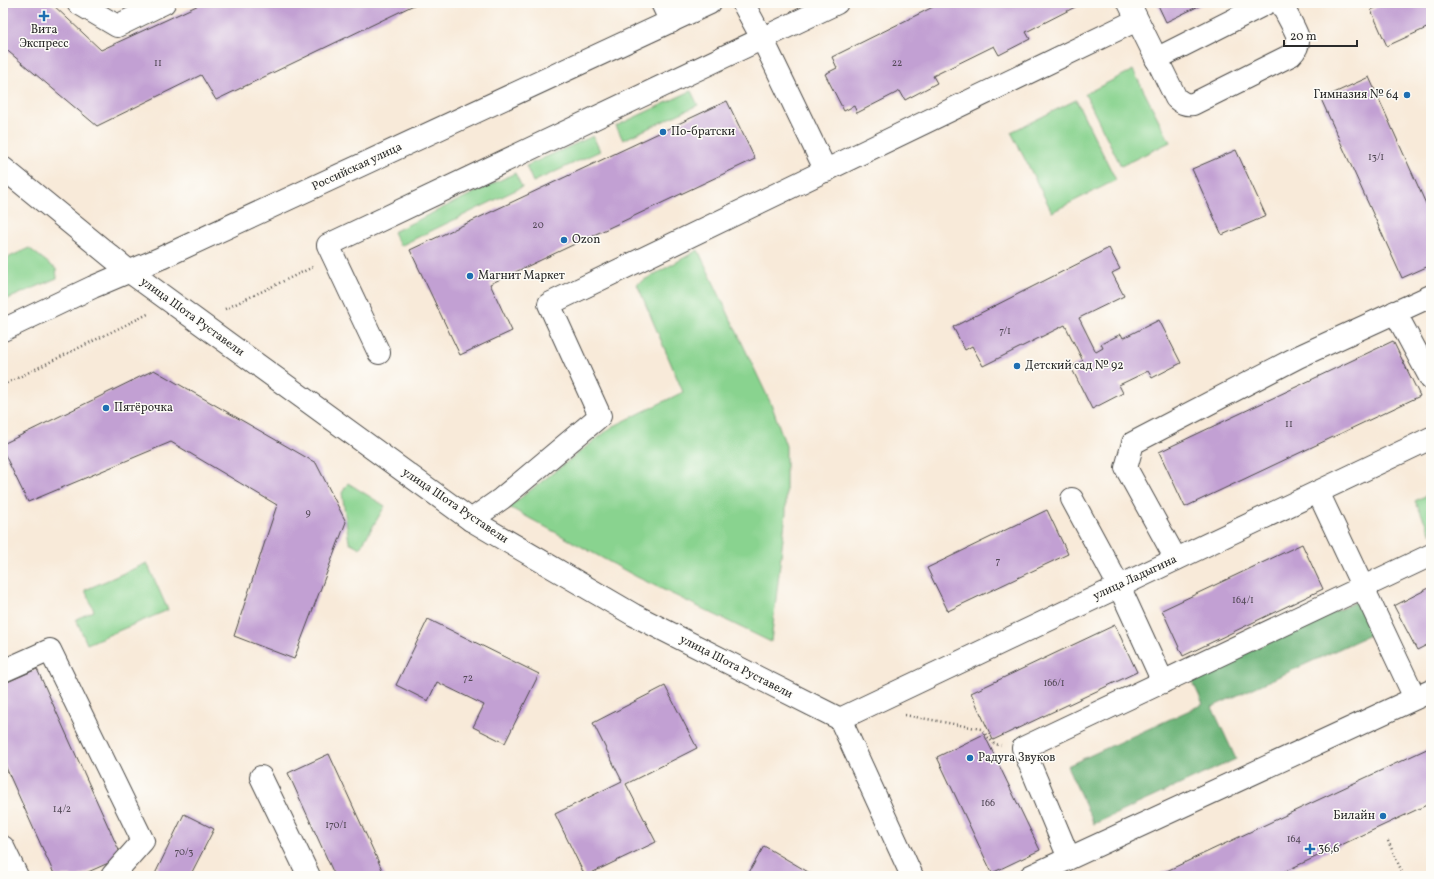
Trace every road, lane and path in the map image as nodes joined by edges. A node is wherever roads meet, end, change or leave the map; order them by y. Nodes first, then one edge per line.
1 (78, 3) edge
2 (164, 3) edge
3 (710, 3) edge
4 (743, 3) edge
5 (837, 3) edge
6 (1267, 3) edge
7 (1281, 3) edge
8 (667, 12) edge
9 (1133, 12) edge
10 (762, 38) junction
11 (1156, 59) junction
12 (3, 168) edge
13 (826, 171) junction
14 (334, 257) junction
15 (130, 272) junction
16 (1431, 296) edge
17 (171, 302) junction
18 (225, 309) dead end
19 (1395, 312) junction
20 (3, 330) edge
21 (379, 353) dead end
22 (1431, 379) edge
23 (3, 385) edge
24 (1431, 438) edge
25 (1318, 492) junction
26 (1072, 499) dead end
27 (471, 520) junction
28 (1431, 555) edge
29 (1176, 559) junction
30 (1120, 586) junction
31 (1364, 586) junction
32 (3, 670) edge
33 (1163, 682) junction
34 (1423, 695) edge
35 (903, 715) dead end
36 (840, 719) junction
37 (1024, 748) junction
38 (261, 777) dead end
39 (1388, 842) dead end
40 (3, 847) edge
41 (1069, 858) junction
42 (17, 876) edge
43 (112, 876) edge
44 (309, 876) edge
45 (912, 876) edge
46 (1031, 876) edge
47 (1404, 876) edge

1 - 2 street
3 - 8 street, Российская улица
4 - 10 street
5 - 10 street
6 - 11 street
7 - 11 street
8 - 15 street, Российская улица
9 - 11 street
9 - 13 street
10 - 13 street
10 - 14 street
12 - 15 street, улица Шота Руставели
13 - 27 street
14 - 18 path
14 - 21 street
15 - 17 street, улица Шота Руставели
15 - 20 street, Российская улица
16 - 19 street
17 - 23 path
17 - 27 street, улица Шота Руставели
19 - 22 street
19 - 29 street
24 - 25 street, улица Ладыгина
25 - 29 street, улица Ладыгина
25 - 31 street
26 - 30 street
27 - 36 street, улица Шота Руставели
28 - 31 street
29 - 30 street, улица Ладыгина
30 - 33 street
30 - 36 street, улица Ладыгина
31 - 33 street
31 - 34 street
32 - 43 street
33 - 37 street
34 - 41 street
35 - 37 path
36 - 45 street
37 - 41 street
38 - 44 street
39 - 47 path
40 - 42 street
41 - 46 street

